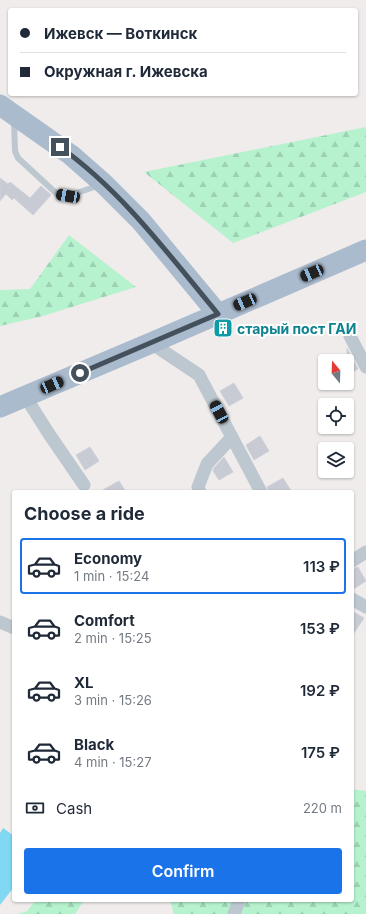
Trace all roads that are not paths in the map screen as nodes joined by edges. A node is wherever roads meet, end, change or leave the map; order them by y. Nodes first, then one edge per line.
1 (7, 109) edge
2 (104, 184) junction
3 (366, 250) edge
4 (218, 314) junction
5 (350, 336) dead end
6 (151, 343) junction
7 (366, 367) edge
8 (25, 396) junction
9 (0, 407) edge
10 (232, 437) junction
11 (84, 485) dead end
12 (199, 490) edge
13 (260, 490) edge
14 (366, 552) edge
15 (354, 560) edge
16 (354, 600) edge
17 (366, 607) edge
18 (0, 622) edge
19 (12, 627) edge
20 (238, 902) edge
21 (234, 914) edge

1 - 2 main road
1 - 2 lane
2 - 4 main road
3 - 4 main road
4 - 6 main road
5 - 7 street
6 - 8 main road
6 - 10 street
8 - 9 main road
8 - 11 street
10 - 12 street
10 - 13 street
14 - 15 street
16 - 17 street
18 - 19 street
20 - 21 street

